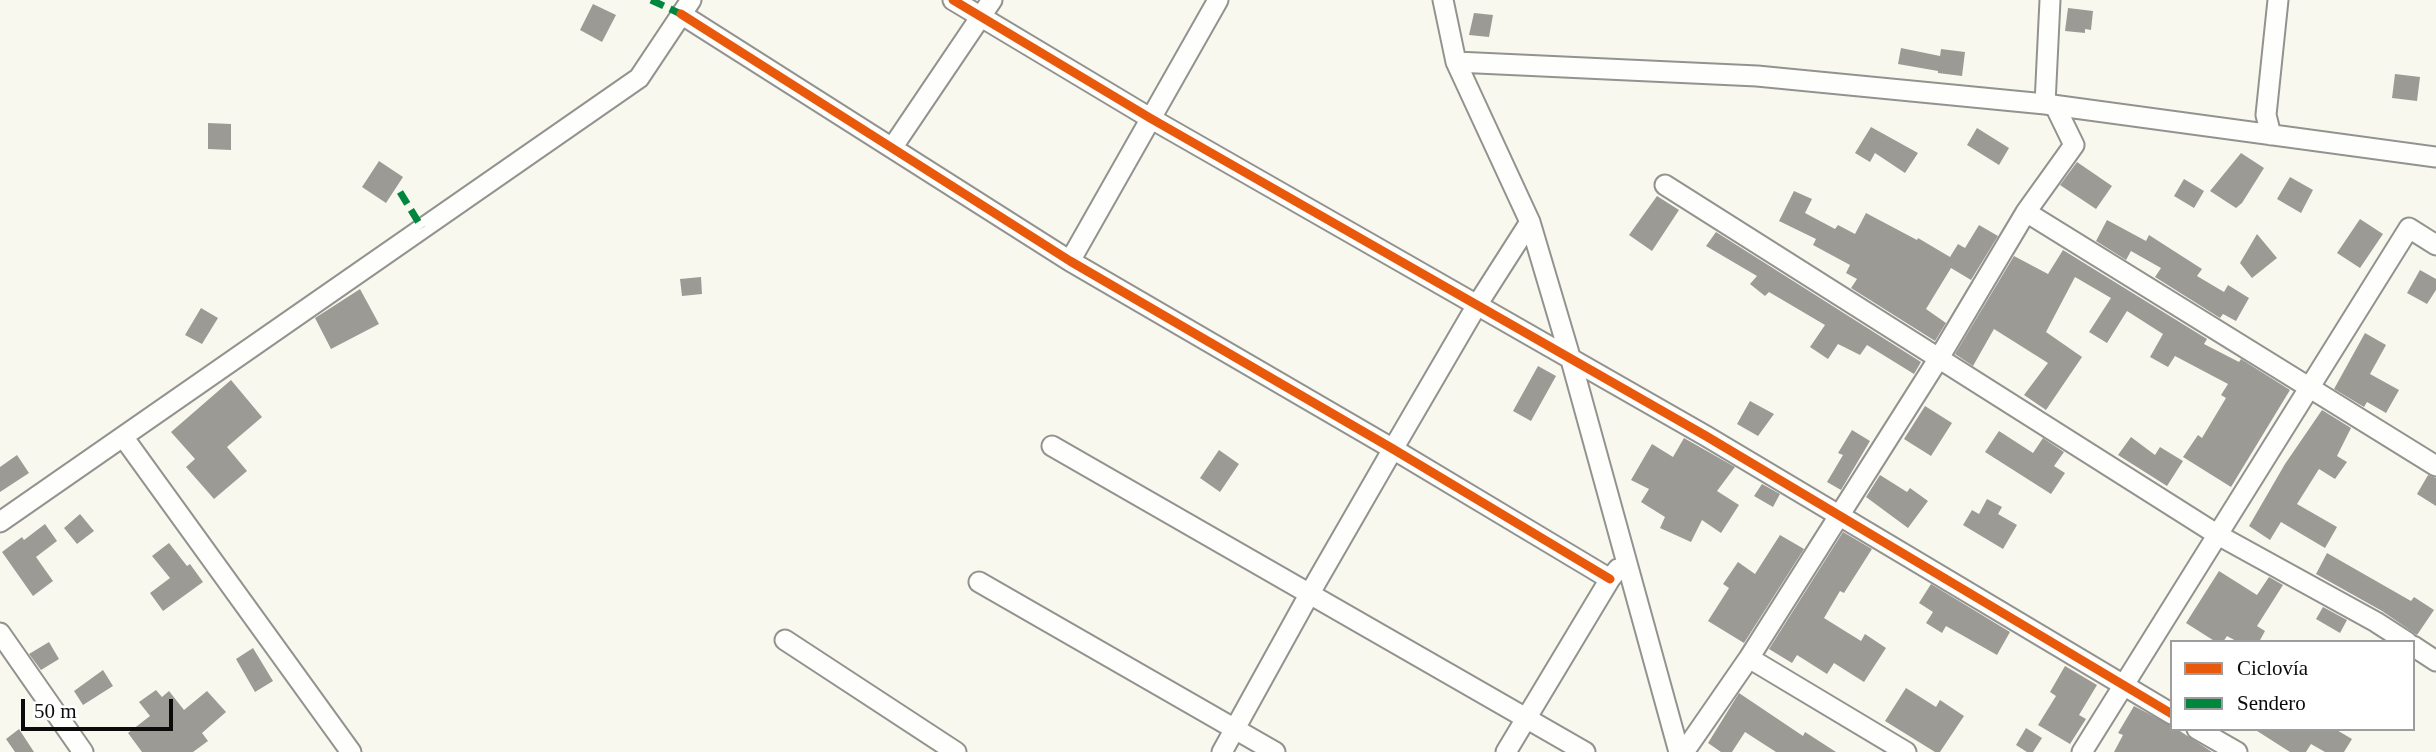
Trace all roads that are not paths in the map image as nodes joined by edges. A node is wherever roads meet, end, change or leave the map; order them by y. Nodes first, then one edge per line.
1 (953, 0) edge
2 (992, 0) edge
3 (1218, 0) edge
4 (1443, 0) edge
5 (2050, 0) edge
6 (2278, 0) edge
7 (686, 7) edge
8 (981, 17) junction
9 (1456, 62) junction
10 (2050, 105) junction
11 (1150, 118) junction
12 (2271, 135) junction
13 (892, 148) junction
14 (2436, 157) edge
15 (1665, 185) dead end
16 (2026, 212) junction
17 (1530, 222) junction
18 (2436, 245) edge
19 (1070, 261) junction
20 (1477, 305) junction
21 (1940, 358) junction
22 (1571, 360) junction
23 (2309, 388) junction
24 (124, 438) junction
25 (1052, 446) dead end
26 (1393, 449) junction
27 (2436, 466) edge
28 (1839, 514) junction
29 (0, 522) edge
30 (2218, 535) junction
31 (1626, 560) junction
32 (1610, 579) junction
33 (979, 582) dead end
34 (1310, 593) junction
35 (0, 633) edge
36 (785, 640) dead end
37 (2404, 640) edge
38 (2415, 647) edge
39 (1749, 658) junction
40 (2436, 661) edge
41 (2124, 686) junction
42 (2170, 714) edge
43 (1527, 718) junction
44 (1236, 729) junction
45 (2200, 731) edge
46 (952, 751) edge
47 (83, 752) edge
48 (351, 752) edge
49 (1222, 752) edge
50 (1275, 752) edge
51 (1506, 752) edge
52 (1585, 752) edge
53 (1679, 752) edge
54 (1684, 752) edge
55 (1906, 752) edge
56 (2082, 752) edge
57 (2237, 752) edge

1 - 8 street
2 - 8 street
3 - 11 street
4 - 9 street
5 - 10 street
6 - 12 street
7 - 13 street
7 - 24 street
8 - 11 street
8 - 13 street
9 - 10 street
9 - 17 street
10 - 12 street
10 - 16 street
11 - 19 street
11 - 20 street
12 - 14 street
13 - 19 street
15 - 21 street
16 - 21 street
16 - 23 street
17 - 20 street
17 - 22 street
18 - 23 street
19 - 26 street
20 - 22 street
20 - 26 street
21 - 28 street
21 - 30 street
22 - 28 street
22 - 31 street
23 - 27 street
23 - 30 street
24 - 29 street
24 - 48 street
25 - 34 street
26 - 32 street
26 - 34 street
28 - 39 street
28 - 41 street
30 - 37 street
30 - 41 street
31 - 32 street
31 - 53 street
32 - 43 street
33 - 44 street
34 - 43 street
34 - 44 street
35 - 47 street
36 - 46 street
38 - 40 street
39 - 54 street
39 - 55 street
41 - 42 street
41 - 56 street
43 - 51 street
43 - 52 street
44 - 49 street
44 - 50 street
45 - 57 street

